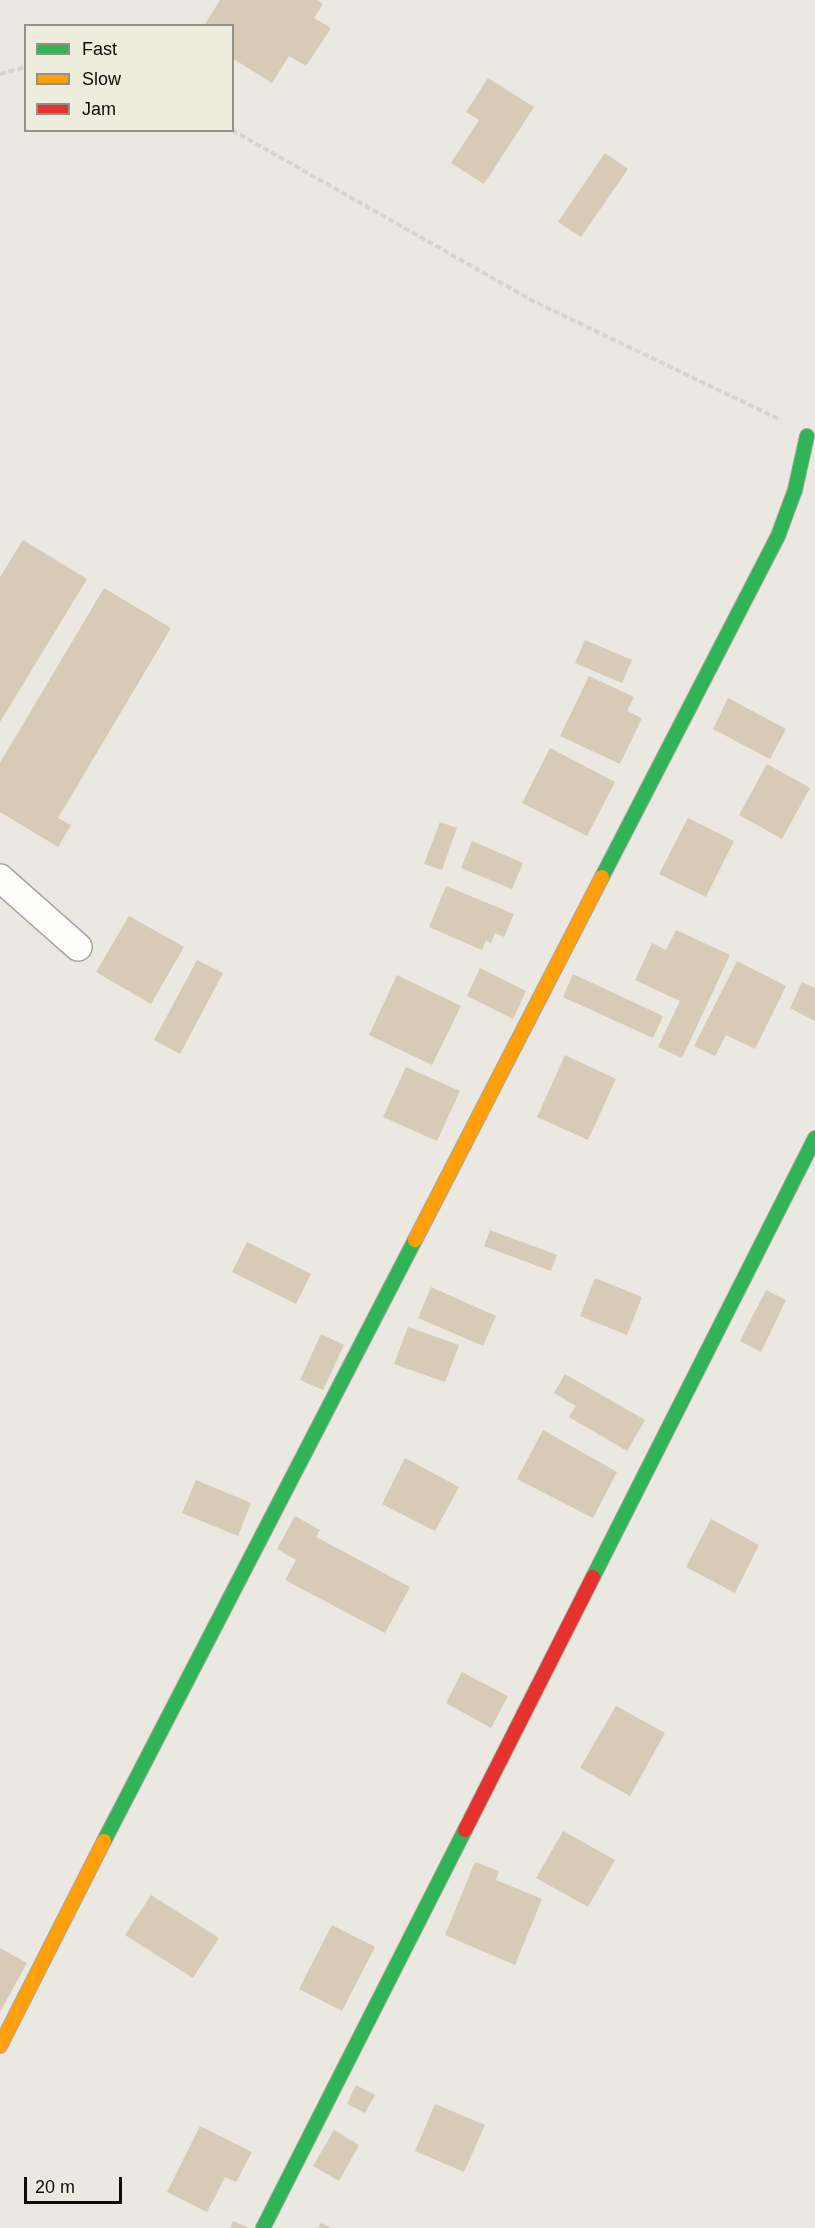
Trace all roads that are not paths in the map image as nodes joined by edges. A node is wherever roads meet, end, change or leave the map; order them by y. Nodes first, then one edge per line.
1 (807, 436) road end
2 (0, 878) edge
3 (78, 947) dead end
4 (815, 1138) edge
5 (0, 2046) edge
6 (263, 2228) edge

1 - 5 street
2 - 3 street
4 - 6 street

